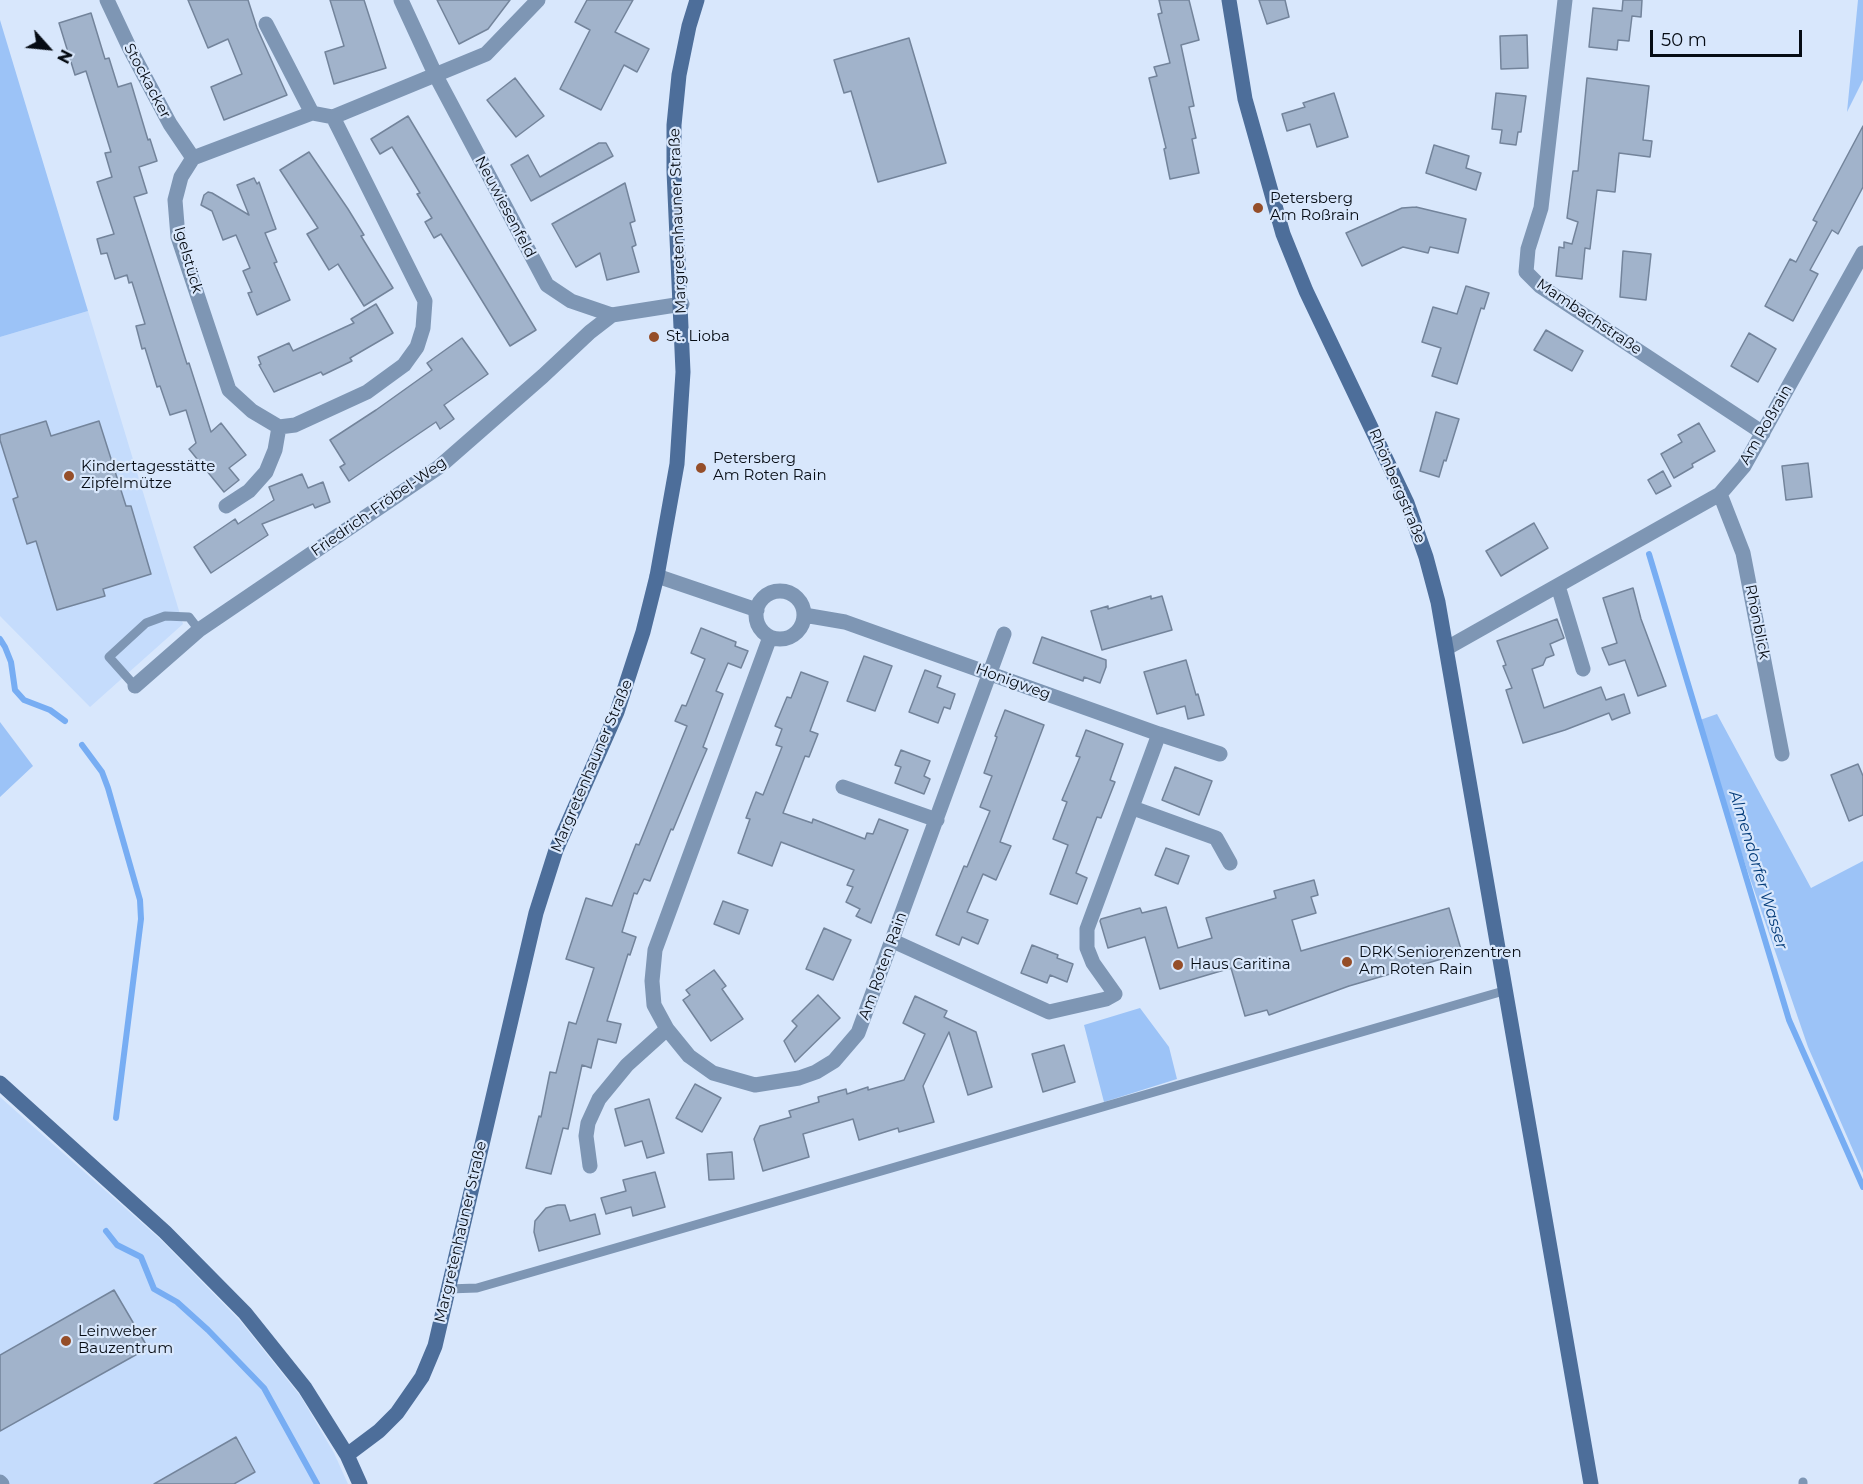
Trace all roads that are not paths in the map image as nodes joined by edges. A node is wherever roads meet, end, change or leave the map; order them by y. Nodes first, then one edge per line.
1 (106, 0) edge
2 (400, 0) edge
3 (538, 0) edge
4 (697, 0) edge
5 (1229, 0) edge
6 (1565, 0) edge
7 (266, 24) dead end
8 (436, 76) junction
9 (312, 113) junction
10 (333, 117) junction
11 (194, 158) junction
12 (1863, 253) edge
13 (682, 304) junction
14 (612, 315) junction
15 (279, 427) junction
16 (1763, 433) junction
17 (1720, 494) junction
18 (226, 506) dead end
19 (657, 576) junction
20 (1558, 586) junction
21 (757, 610) junction
22 (804, 615) junction
23 (199, 630) junction
24 (1004, 634) dead end
25 (770, 637) junction
26 (1447, 648) junction
27 (1583, 669) dead end
28 (991, 674) junction
29 (135, 686) joint
30 (1159, 734) junction
31 (1220, 754) dead end
32 (1782, 754) dead end
33 (843, 788) dead end
34 (1133, 808) junction
35 (937, 820) junction
36 (1230, 863) dead end
37 (893, 941) junction
38 (1507, 990) junction
39 (667, 1029) junction
40 (0, 1083) edge
41 (590, 1166) dead end
42 (448, 1289) junction
43 (347, 1455) junction
44 (360, 1484) edge
45 (1591, 1484) edge

1 - 11 street, Stockacker
2 - 8 street, Neuwiesenfeld
3 - 8 street
4 - 13 street, Margretenhauner Straße
5 - 26 street, Rhönbergstraße
6 - 16 street, Mambachstraße
7 - 9 street
8 - 10 street
8 - 14 street, Neuwiesenfeld
9 - 10 street
9 - 11 street
10 - 15 street
11 - 15 street, Igelstück
12 - 16 street, Am Roßrain
13 - 14 street, Neuwiesenfeld
13 - 19 street, Margretenhauner Straße
14 - 23 street, Friedrich-Fröbel-Weg
15 - 18 street
16 - 17 street, Am Roßrain
17 - 20 street, Am Roßrain
17 - 32 street, Rhönblick
19 - 21 street
19 - 42 street, Margretenhauner Straße
20 - 26 street, Am Roßrain
20 - 27 street
21 - 22 street
21 - 25 street
22 - 25 street
22 - 28 street, Honigweg
23 - 29 street, Friedrich-Fröbel-Weg
23 - 29 lane
24 - 28 street, Am Roten Rain
25 - 39 street, Am Roten Rain
26 - 38 street, Rhönbergstraße
28 - 30 street, Honigweg
28 - 35 street, Am Roten Rain
30 - 31 street, Honigweg
30 - 34 street
33 - 35 street
34 - 36 street
34 - 37 street
35 - 37 street, Am Roten Rain
37 - 39 street, Am Roten Rain
38 - 42 lane
38 - 45 street, Rhönbergstraße
39 - 41 street
40 - 43 street
42 - 43 street, Margretenhauner Straße
43 - 44 street

